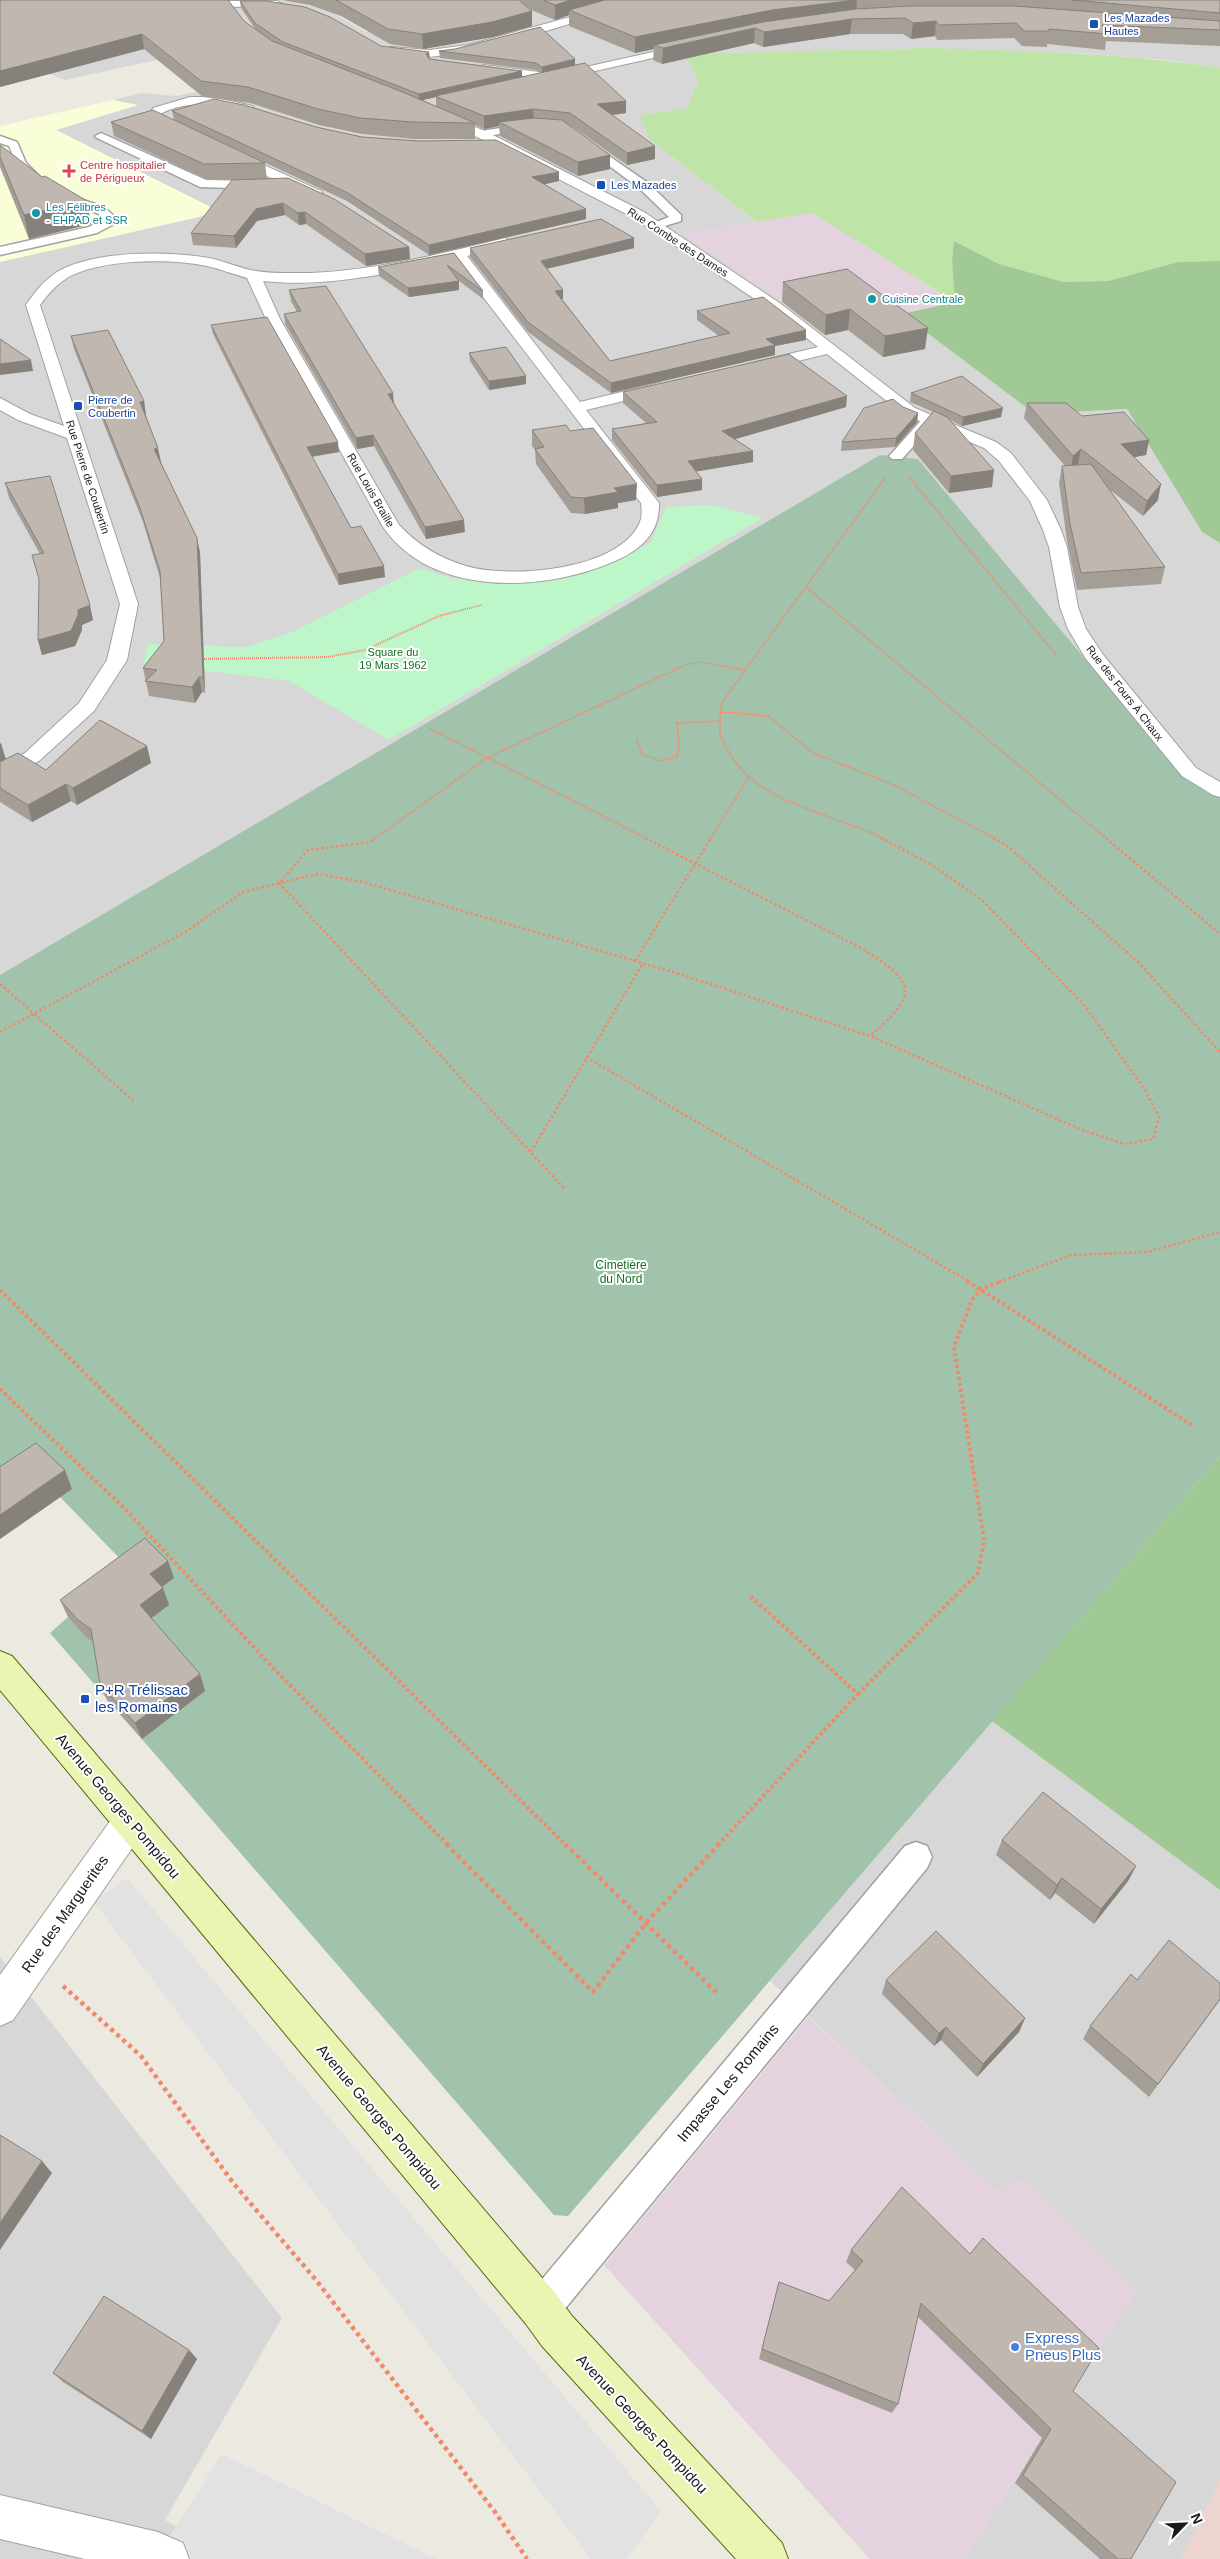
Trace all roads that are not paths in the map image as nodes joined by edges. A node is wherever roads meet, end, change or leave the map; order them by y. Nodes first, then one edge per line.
1 (642, 0) edge
2 (220, 2) edge
3 (290, 3) edge
4 (239, 16) edge
5 (704, 44) edge
6 (380, 48) edge
7 (409, 54) junction
8 (447, 63) edge
9 (476, 67) edge
10 (554, 77) junction
11 (516, 86) edge
12 (428, 111) edge
13 (258, 113) edge
14 (542, 125) edge
15 (481, 134) junction
16 (574, 135) edge
17 (101, 136) dead end
18 (197, 138) edge
19 (0, 139) edge
20 (500, 144) junction
21 (472, 145) edge
22 (224, 151) edge
23 (295, 184) junction
24 (326, 198) edge
25 (635, 213) junction
26 (607, 219) dead end
27 (655, 225) junction
28 (521, 238) edge
29 (410, 251) dead end
30 (0, 252) edge
31 (458, 254) junction
32 (426, 261) junction
33 (253, 275) junction
34 (831, 349) junction
35 (746, 368) edge
36 (671, 385) edge
37 (0, 403) edge
38 (577, 407) junction
39 (909, 410) joint
40 (929, 420) junction
41 (75, 435) junction
42 (897, 456) road end
43 (0, 774) edge
44 (1220, 791) edge
45 (0, 1666) edge
46 (130, 1822) junction
47 (916, 1857) dead end
48 (0, 2006) edge
49 (541, 2309) junction
50 (0, 2518) edge
51 (167, 2559) edge
52 (766, 2559) edge

1 - 7 street
2 - 3 street
2 - 4 street
5 - 10 street
6 - 7 street
7 - 8 street
9 - 10 street
10 - 11 street
12 - 15 street, Rue Combe des Dames
13 - 18 street
14 - 15 lane
15 - 20 street, Rue Combe des Dames
16 - 27 lane
17 - 23 lane
19 - 30 lane
20 - 21 street
20 - 25 street, Rue Combe des Dames
22 - 23 street
23 - 24 street
25 - 26 street
25 - 27 street, Rue Combe des Dames
27 - 34 street, Rue Combe des Dames
28 - 31 street, Rue Pierre de Coubertin
29 - 32 street
31 - 32 street, Rue Pierre de Coubertin
31 - 38 street, Rue Louis Braille
32 - 33 street, Rue Pierre de Coubertin
33 - 38 street, Rue Louis Braille
33 - 41 street, Rue Pierre de Coubertin
34 - 35 street
34 - 39 street, Rue Combe des Dames
36 - 38 street
37 - 41 street
39 - 40 street, Rue des Fours À Chaux
40 - 42 lane
40 - 44 street, Rue des Fours À Chaux
41 - 43 street, Rue Pierre de Coubertin
45 - 46 main road, Avenue Georges Pompidou
46 - 48 street, Rue des Marguerites
46 - 49 main road, Avenue Georges Pompidou
47 - 49 lane, Impasse Les Romains
49 - 52 main road, Avenue Georges Pompidou
50 - 51 street

